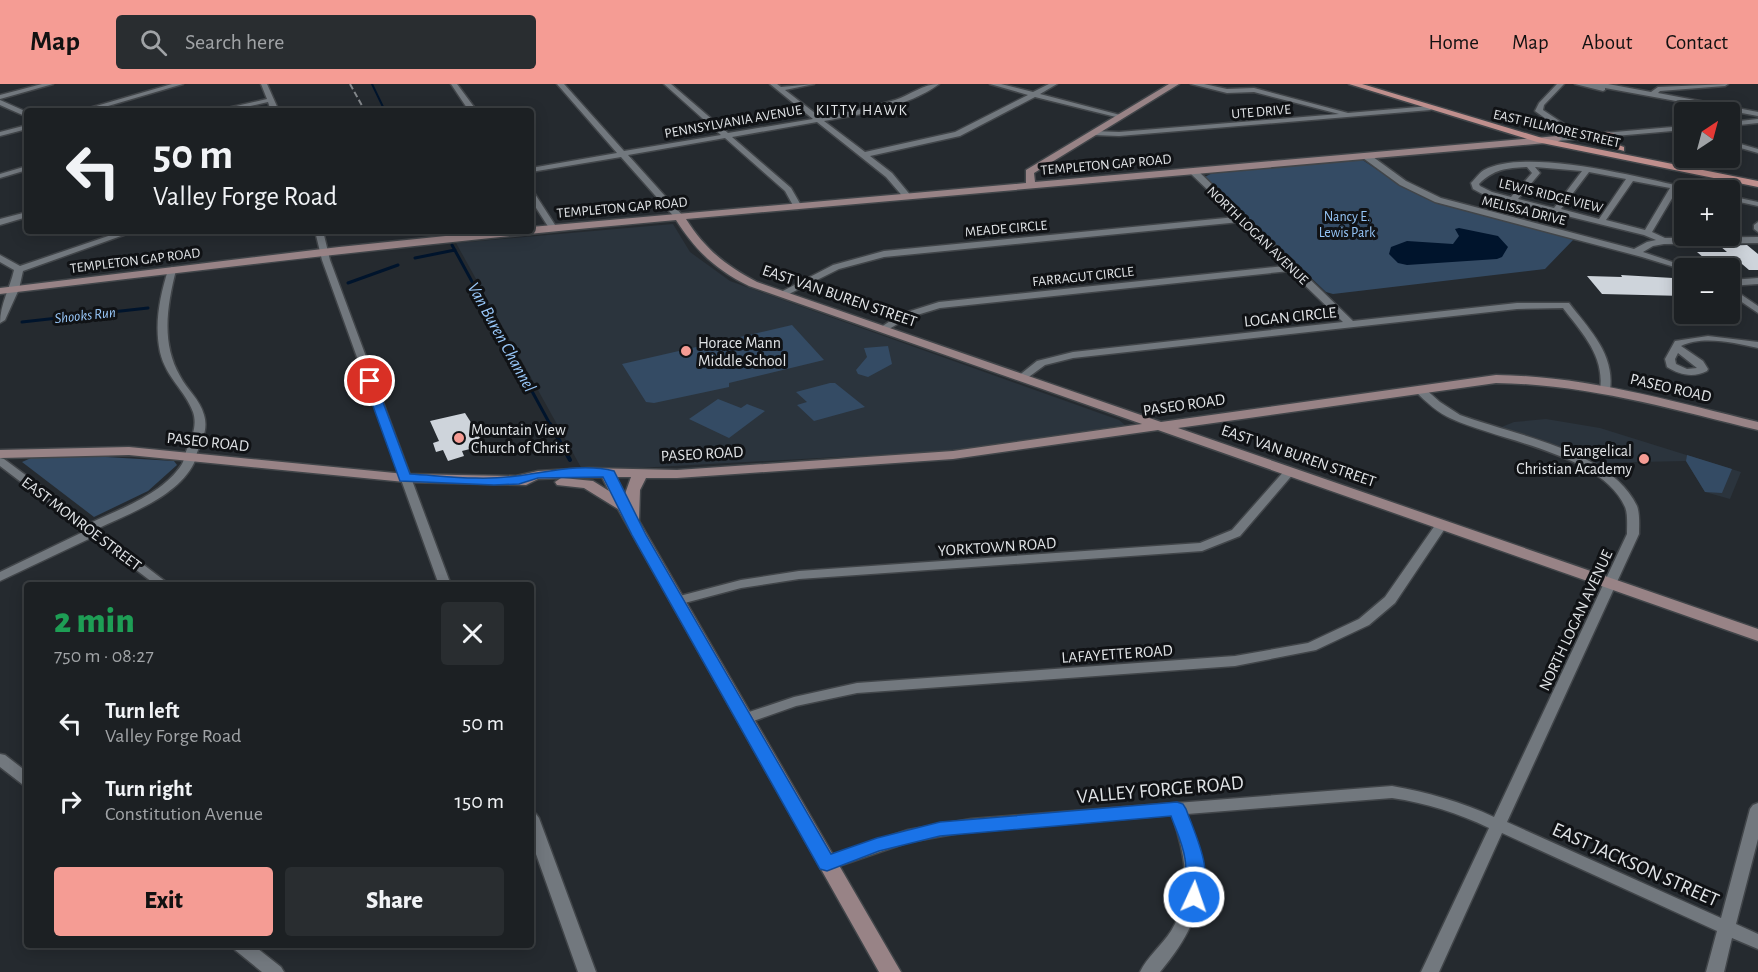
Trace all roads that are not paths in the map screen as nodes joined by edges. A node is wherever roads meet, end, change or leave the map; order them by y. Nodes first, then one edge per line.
1 (50, 84) edge
2 (180, 84) edge
3 (264, 84) edge
4 (454, 84) edge
5 (560, 84) edge
6 (667, 84) edge
7 (811, 84) edge
8 (936, 84) edge
9 (993, 84) edge
10 (1054, 84) edge
11 (1175, 84) edge
12 (1194, 84) edge
13 (1353, 84) edge
14 (1365, 84) edge
15 (1561, 84) edge
16 (1578, 84) edge
17 (1598, 84) edge
18 (1725, 84) edge
19 (777, 87) edge
20 (1035, 94) junction
21 (1652, 96) junction
22 (0, 97) edge
23 (270, 100) junction
24 (0, 102) edge
25 (1679, 102) edge
26 (94, 108) edge
27 (233, 108) edge
28 (273, 108) edge
29 (471, 108) edge
30 (1430, 108) junction
31 (24, 114) edge
32 (1352, 115) junction
33 (1740, 115) edge
34 (1120, 116) junction
35 (1758, 118) edge
36 (819, 120) junction
37 (1740, 122) edge
38 (24, 128) edge
39 (1674, 129) edge
40 (1570, 132) dead end
41 (1094, 133) junction
42 (0, 134) edge
43 (1610, 134) junction
44 (726, 136) junction
45 (1557, 139) junction
46 (1540, 140) junction
47 (1740, 146) edge
48 (1758, 151) edge
49 (623, 154) junction
50 (864, 155) junction
51 (1366, 156) junction
52 (1671, 160) junction
53 (1530, 165) junction
54 (24, 169) edge
55 (534, 169) edge
56 (1587, 170) junction
57 (1193, 171) junction
58 (0, 176) edge
59 (1758, 176) edge
60 (1630, 179) junction
61 (1758, 184) edge
62 (1031, 186) junction
63 (1674, 188) joint
64 (908, 197) junction
65 (534, 199) edge
66 (1513, 200) junction
67 (1740, 200) edge
68 (1758, 204) edge
69 (798, 207) junction
70 (1556, 210) junction
71 (24, 215) edge
72 (680, 218) junction
73 (1241, 219) junction
74 (0, 222) edge
75 (1601, 222) junction
76 (553, 228) junction
77 (534, 230) edge
78 (1647, 233) junction
79 (122, 234) edge
80 (320, 234) edge
81 (495, 234) edge
82 (1740, 239) edge
83 (1758, 240) edge
84 (1674, 241) edge
85 (1661, 242) junction
86 (325, 251) junction
87 (1641, 254) junction
88 (0, 258) edge
89 (1674, 264) edge
90 (1292, 268) junction
91 (19, 269) junction
92 (172, 270) junction
93 (1758, 281) edge
94 (1740, 282) edge
95 (14, 289) junction
96 (0, 291) edge
97 (782, 294) junction
98 (1740, 297) edge
99 (1758, 310) edge
100 (0, 320) edge
101 (1350, 324) junction
102 (883, 329) junction
103 (1758, 345) edge
104 (1676, 347) dead end
105 (1022, 377) junction
106 (1419, 389) junction
107 (1605, 390) junction
108 (1160, 425) junction
109 (1758, 426) edge
110 (0, 454) edge
111 (189, 458) junction
112 (0, 461) edge
113 (1290, 471) junction
114 (609, 474) junction
115 (641, 474) junction
116 (405, 478) junction
117 (519, 480) junction
118 (548, 483) junction
119 (628, 514) junction
120 (1442, 524) junction
121 (91, 530) junction
122 (0, 577) edge
123 (160, 582) edge
124 (444, 582) edge
125 (1610, 583) junction
126 (677, 601) junction
127 (1758, 635) edge
128 (744, 719) junction
129 (0, 759) edge
130 (24, 778) edge
131 (1177, 809) junction
132 (1758, 809) edge
133 (1497, 825) junction
134 (534, 837) edge
135 (827, 864) junction
136 (1726, 928) junction
137 (1758, 942) edge
138 (245, 948) edge
139 (275, 972) edge
140 (587, 972) edge
141 (890, 972) edge
142 (1149, 972) edge
143 (1430, 972) edge
144 (1715, 972) edge

1 - 22 street
2 - 26 street
3 - 23 street
4 - 29 street
5 - 49 street
6 - 44 street
7 - 19 street
8 - 36 street, PENNSYLVANIA AVENUE
9 - 20 street
10 - 20 street
11 - 34 street
12 - 32 street
13 - 30 main road, EAST FILLMORE STREET
14 - 45 main road, EAST FILLMORE STREET
15 - 40 street
16 - 21 street
17 - 21 street
18 - 21 street
19 - 36 street
20 - 34 street
20 - 50 street
21 - 25 street
21 - 35 street
23 - 27 street
23 - 28 street
24 - 31 street
30 - 32 street, UTE DRIVE
30 - 46 main road, EAST FILLMORE STREET
32 - 41 street, UTE DRIVE
33 - 35 street
34 - 41 street
35 - 37 street
36 - 44 street, PENNSYLVANIA AVENUE
36 - 50 street
38 - 42 street
39 - 43 street, TEMPLETON GAP ROAD
41 - 62 street
43 - 45 street, TEMPLETON GAP ROAD
43 - 52 main road
44 - 49 street, PENNSYLVANIA AVENUE
44 - 69 street
45 - 46 street, TEMPLETON GAP ROAD
45 - 52 main road, EAST FILLMORE STREET
46 - 51 street, TEMPLETON GAP ROAD
46 - 61 main road, EAST FILLMORE STREET
47 - 48 street
49 - 55 street, PENNSYLVANIA AVENUE
49 - 72 street
50 - 64 street
51 - 57 street, TEMPLETON GAP ROAD
51 - 87 street, MELISSA DRIVE
52 - 59 main road, EAST FILLMORE STREET
53 - 56 street, LEWIS RIDGE VIEW
53 - 66 street
53 - 66 street, LEWIS RIDGE VIEW
54 - 58 street
56 - 60 street, LEWIS RIDGE VIEW
56 - 70 street
57 - 62 street, TEMPLETON GAP ROAD
57 - 73 street, NORTH LOGAN AVENUE
60 - 63 street, LEWIS RIDGE VIEW
60 - 75 street
62 - 64 street, TEMPLETON GAP ROAD
63 - 78 street
64 - 69 street, TEMPLETON GAP ROAD
65 - 76 street
66 - 70 street, LEWIS RIDGE VIEW
67 - 68 street
69 - 72 street, TEMPLETON GAP ROAD
70 - 75 street, LEWIS RIDGE VIEW
71 - 74 street
72 - 76 street, TEMPLETON GAP ROAD
72 - 97 street, EAST VAN BUREN STREET
73 - 90 street, NORTH LOGAN AVENUE
73 - 97 street, MEADE CIRCLE
75 - 78 street, LEWIS RIDGE VIEW
76 - 77 street, TEMPLETON GAP ROAD
78 - 85 street, LEWIS RIDGE VIEW
79 - 91 street
80 - 86 street
81 - 86 street, TEMPLETON GAP ROAD
82 - 83 street
84 - 85 street
85 - 87 street
86 - 92 street, TEMPLETON GAP ROAD
86 - 116 street
87 - 89 street, MELISSA DRIVE
88 - 91 street
90 - 101 street, NORTH LOGAN AVENUE
90 - 102 street, FARRAGUT CIRCLE
91 - 95 street
92 - 95 street, TEMPLETON GAP ROAD
92 - 111 street
93 - 94 street
95 - 96 street, TEMPLETON GAP ROAD
95 - 100 street
97 - 102 street, EAST VAN BUREN STREET
98 - 99 street
101 - 105 street, LOGAN CIRCLE
101 - 107 street, LOGAN CIRCLE
102 - 105 street, EAST VAN BUREN STREET
103 - 104 street
105 - 108 street, EAST VAN BUREN STREET
106 - 107 street, PASEO ROAD
106 - 108 street, PASEO ROAD
106 - 125 street, NORTH LOGAN AVENUE
107 - 109 street, PASEO ROAD
108 - 113 street, EAST VAN BUREN STREET
108 - 115 street, PASEO ROAD
110 - 111 street, PASEO ROAD
111 - 116 street, PASEO ROAD
111 - 121 street
112 - 121 street, EAST MONROE STREET
113 - 120 street, EAST VAN BUREN STREET
113 - 126 street, YORKTOWN ROAD
114 - 115 street, PASEO ROAD
114 - 117 street, PASEO ROAD
114 - 118 street, PASEO ROAD
114 - 119 street
115 - 119 street
116 - 117 street, PASEO ROAD
116 - 124 street
117 - 118 street, PASEO ROAD
118 - 119 street
119 - 126 street
120 - 125 street, EAST VAN BUREN STREET
120 - 128 street, LAFAYETTE ROAD
121 - 122 street
121 - 123 street, EAST MONROE STREET
125 - 127 street, EAST VAN BUREN STREET
125 - 133 street, NORTH LOGAN AVENUE
126 - 128 street
128 - 135 street
129 - 130 street
131 - 133 street, VALLEY FORGE ROAD
131 - 135 street, VALLEY FORGE ROAD
131 - 142 street
132 - 136 street
133 - 136 street, EAST JACKSON STREET
133 - 143 street, NORTH LOGAN AVENUE
134 - 140 street
135 - 141 street
136 - 137 street, EAST JACKSON STREET
136 - 144 street
138 - 139 street

